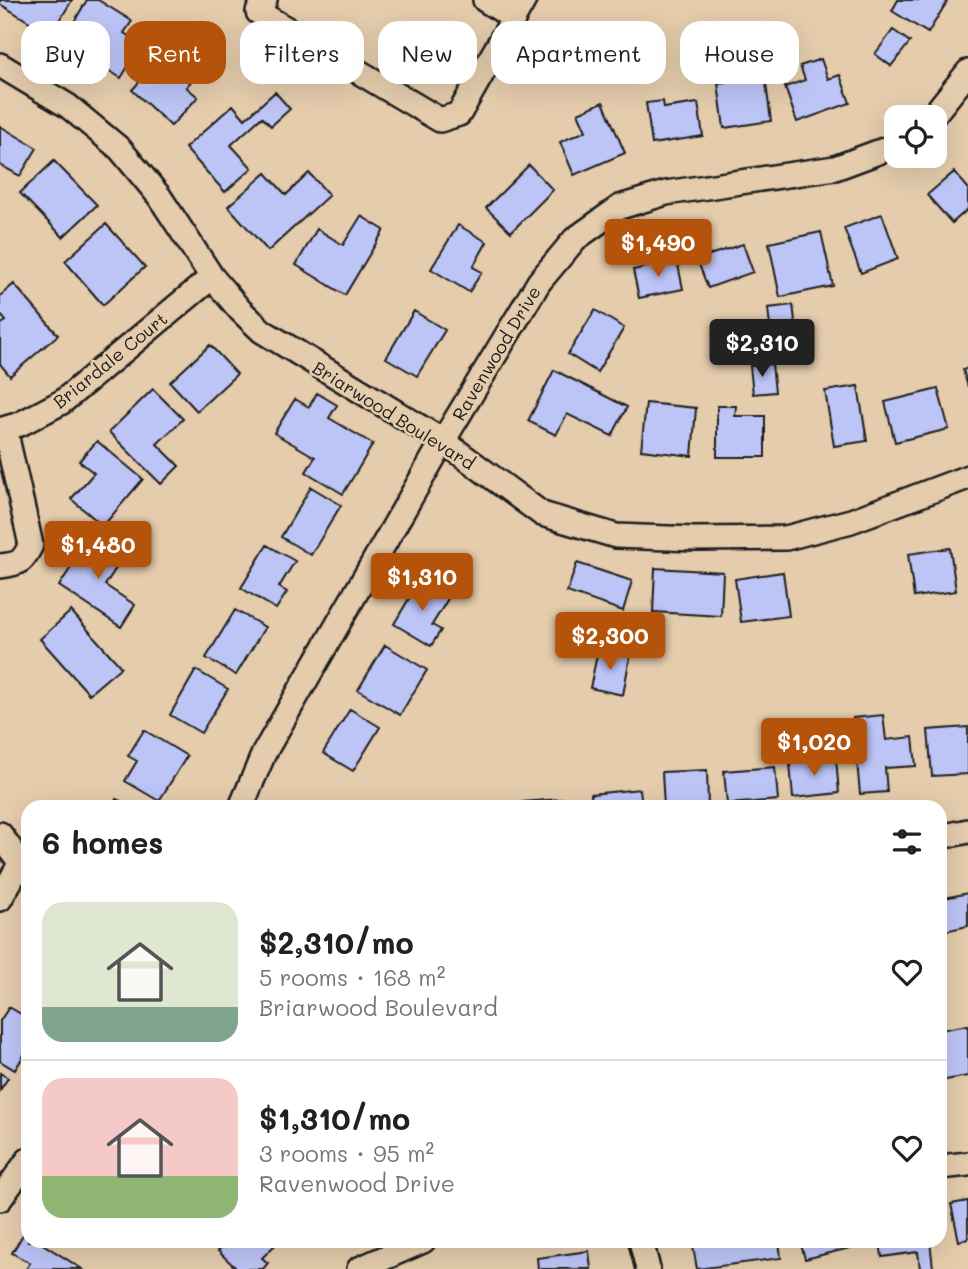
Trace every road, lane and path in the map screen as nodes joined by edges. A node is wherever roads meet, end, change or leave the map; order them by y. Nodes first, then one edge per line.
1 (265, 0) edge
2 (485, 0) edge
3 (519, 9) edge
4 (0, 65) edge
5 (968, 72) edge
6 (942, 105) edge
7 (884, 150) edge
8 (212, 277) junction
9 (2, 429) edge
10 (443, 442) junction
11 (968, 477) edge
12 (0, 566) edge
13 (244, 800) edge
14 (968, 831) edge
15 (0, 834) edge
16 (947, 835) edge
17 (0, 899) edge
18 (968, 1164) edge
19 (947, 1166) edge
20 (21, 1170) edge
21 (0, 1199) edge
22 (407, 1248) edge
23 (643, 1248) edge
24 (359, 1269) edge
25 (648, 1269) edge

1 - 3 street
2 - 3 street
4 - 8 street, Briarwood Boulevard
5 - 6 street
7 - 10 street, Ravenwood Drive
8 - 9 street, Briardale Court
8 - 10 street, Briarwood Boulevard
9 - 12 street
10 - 11 street, Briarwood Boulevard
10 - 13 street, Ravenwood Drive
14 - 16 street
15 - 17 street
18 - 19 street
20 - 21 street
22 - 24 street
23 - 25 street

